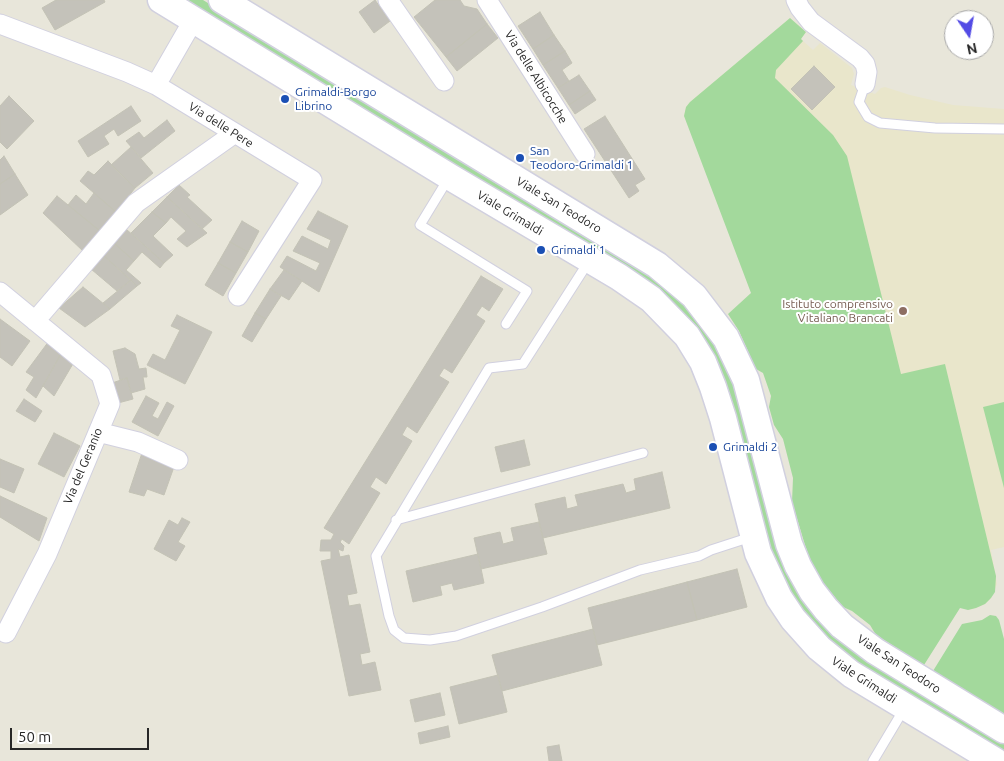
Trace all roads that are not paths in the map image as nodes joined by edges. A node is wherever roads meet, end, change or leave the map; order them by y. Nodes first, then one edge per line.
1 (161, 0) edge
2 (222, 0) edge
3 (488, 0) edge
4 (796, 0) edge
5 (392, 1) edge
6 (194, 20) junction
7 (0, 24) edge
8 (444, 81) dead end
9 (865, 84) joint
10 (156, 85) junction
11 (1004, 129) edge
12 (235, 133) junction
13 (585, 154) dead end
14 (450, 177) junction
15 (589, 260) junction
16 (0, 292) edge
17 (238, 296) dead end
18 (35, 320) junction
19 (506, 324) dead end
20 (98, 432) junction
21 (643, 453) dead end
22 (178, 460) dead end
23 (396, 520) junction
24 (753, 537) junction
25 (6, 633) dead end
26 (905, 707) junction
27 (1004, 730) edge
28 (873, 761) edge
29 (995, 761) edge

1 - 6 main road, Viale Grimaldi
2 - 27 main road, Viale San Teodoro
3 - 13 street, Via delle Albicocche
4 - 9 street
5 - 8 street
6 - 10 street
6 - 14 main road, Viale Grimaldi
7 - 10 street, Via delle Pere
9 - 11 lane
10 - 12 street, Via delle Pere
12 - 17 street, Via delle Pere
12 - 18 street
14 - 15 main road, Viale Grimaldi
14 - 19 lane
15 - 23 lane
15 - 24 main road, Viale Grimaldi
16 - 18 street, Via del Geranio
18 - 20 street, Via del Geranio
20 - 22 street
20 - 25 street, Via del Geranio
21 - 23 lane
23 - 24 lane
24 - 26 main road, Viale Grimaldi
26 - 28 lane
26 - 29 main road, Viale Grimaldi

